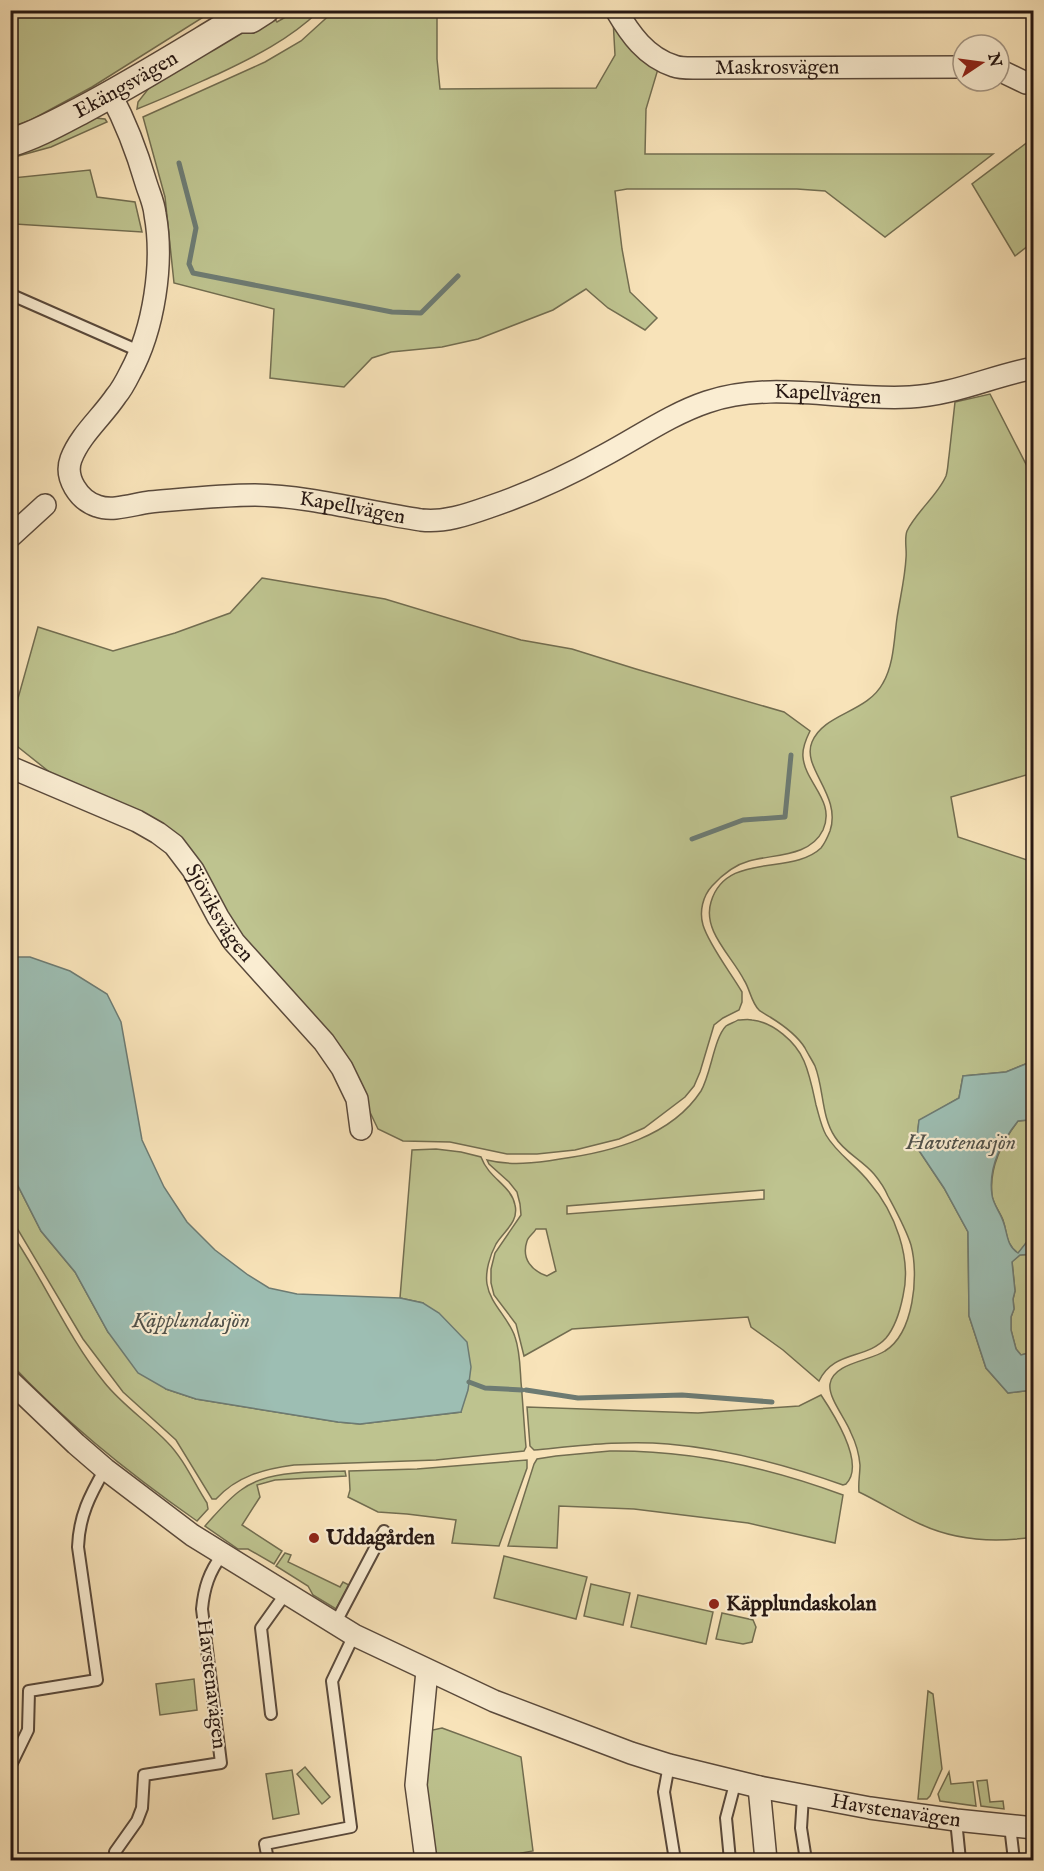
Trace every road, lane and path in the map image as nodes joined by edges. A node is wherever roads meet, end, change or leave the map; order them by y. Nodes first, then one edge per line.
1 (265, 10) edge
2 (616, 10) edge
3 (240, 15) edge
4 (951, 67) edge
5 (1011, 76) edge
6 (1026, 83) dead end
7 (111, 95) junction
8 (10, 143) edge
9 (14, 296) dead end
10 (139, 351) junction
11 (1034, 368) edge
12 (45, 505) dead end
13 (10, 537) edge
14 (10, 767) edge
15 (361, 1129) dead end
16 (10, 1382) edge
17 (105, 1469) junction
18 (384, 1531) dead end
19 (222, 1555) junction
20 (286, 1593) junction
21 (335, 1624) junction
22 (354, 1635) junction
23 (427, 1671) junction
24 (271, 1714) dead end
25 (669, 1765) junction
26 (10, 1767) edge
27 (736, 1780) junction
28 (759, 1787) junction
29 (803, 1796) junction
30 (956, 1820) junction
31 (1010, 1826) junction
32 (1034, 1828) edge
33 (116, 1852) dead end
34 (268, 1860) edge
35 (426, 1860) edge
36 (675, 1860) edge
37 (730, 1860) edge
38 (766, 1860) edge
39 (806, 1860) edge
40 (960, 1860) edge
41 (1014, 1860) edge

1 - 3 street, Ekängsvägen
2 - 4 street, Maskrosvägen
3 - 7 street, Ekängsvägen
5 - 6 street
7 - 8 street, Ekängsvägen
7 - 10 street, Kapellvägen
9 - 10 lane
10 - 11 street, Kapellvägen
12 - 13 street
14 - 15 street, Sjöviksvägen
16 - 17 street, Havstenavägen
17 - 19 street, Havstenavägen
17 - 26 lane
18 - 21 lane
19 - 20 street, Havstenavägen
19 - 33 lane, Havstenavägen
20 - 21 street, Havstenavägen
20 - 24 lane
21 - 22 street, Havstenavägen
22 - 23 street, Havstenavägen
22 - 34 lane
23 - 25 street, Havstenavägen
23 - 35 street
25 - 27 street, Havstenavägen
25 - 36 lane
27 - 28 street, Havstenavägen
27 - 37 lane
28 - 29 street, Havstenavägen
28 - 38 street
29 - 30 street, Havstenavägen
29 - 39 lane
30 - 31 street, Havstenavägen
30 - 40 lane
31 - 32 street, Havstenavägen
31 - 41 lane

